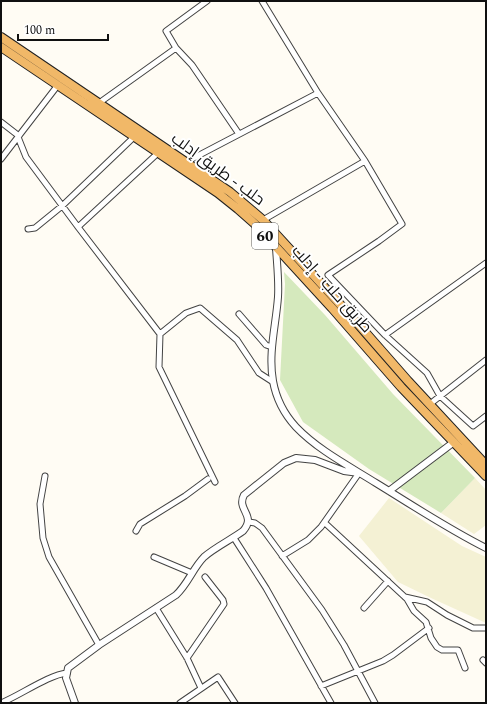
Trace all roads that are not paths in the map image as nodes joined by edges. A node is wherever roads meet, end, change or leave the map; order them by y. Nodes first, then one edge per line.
1 (207, 1) edge
2 (262, 1) edge
3 (1, 37) edge
4 (1, 47) edge
5 (176, 48) junction
6 (58, 85) junction
7 (318, 93) junction
8 (99, 103) junction
9 (1, 122) edge
10 (239, 134) junction
11 (134, 136) junction
12 (18, 137) junction
13 (158, 153) junction
14 (1, 160) edge
15 (365, 161) junction
16 (186, 162) junction
17 (62, 206) junction
18 (263, 220) junction
19 (78, 227) junction
20 (28, 229) dead end
21 (276, 248) junction
22 (486, 263) edge
23 (239, 314) dead end
24 (160, 334) junction
25 (385, 335) junction
26 (272, 347) junction
27 (486, 360) edge
28 (273, 382) junction
29 (440, 396) junction
30 (430, 404) junction
31 (486, 416) edge
32 (454, 442) junction
33 (486, 465) edge
34 (359, 473) junction
35 (46, 476) dead end
36 (486, 476) edge
37 (208, 479) dead end
38 (215, 482) dead end
39 (389, 491) junction
40 (249, 522) junction
41 (325, 523) junction
42 (136, 531) dead end
43 (234, 538) junction
44 (486, 548) edge
45 (282, 556) junction
46 (154, 557) dead end
47 (192, 573) junction
48 (205, 577) dead end
49 (388, 581) junction
50 (405, 597) junction
51 (156, 608) junction
52 (364, 608) dead end
53 (429, 628) junction
54 (486, 628) edge
55 (99, 646) junction
56 (186, 658) junction
57 (465, 668) dead end
58 (357, 670) junction
59 (67, 673) junction
60 (321, 686) junction
61 (202, 688) junction
62 (1, 703) edge
63 (75, 703) edge
64 (180, 703) edge
65 (235, 703) edge
66 (331, 703) edge
67 (375, 703) edge

1 - 5 street
2 - 7 street
3 - 8 highway, حلب - طريق إدلب / 60
4 - 6 highway, طريق حلب - إدلب / 60
5 - 8 street
5 - 10 street
6 - 11 highway, طريق حلب - إدلب / 60
6 - 12 street
7 - 10 street
7 - 15 street
8 - 16 highway, حلب - طريق إدلب / 60
9 - 12 street
10 - 16 street
11 - 13 highway, طريق حلب - إدلب / 60
11 - 17 street
12 - 14 street
12 - 17 street
13 - 19 street
13 - 21 highway, طريق حلب - إدلب / 60
15 - 18 street
15 - 25 street
16 - 18 highway, حلب - طريق إدلب / 60
17 - 19 street
17 - 20 street
18 - 30 highway, حلب - طريق إدلب / 60
19 - 24 street
21 - 26 street
21 - 32 highway, طريق حلب - إدلب / 60
22 - 25 street
23 - 26 street
24 - 28 street
24 - 38 street
25 - 29 street
26 - 28 street
27 - 29 street
28 - 34 street
29 - 30 street
29 - 31 street
30 - 33 highway, حلب - طريق إدلب / 60
32 - 36 highway, طريق حلب - إدلب / 60
32 - 39 street
34 - 39 street
34 - 40 street
34 - 41 street
35 - 55 street
37 - 42 street
39 - 44 street
40 - 43 street
40 - 45 street
41 - 45 street
41 - 49 street
43 - 47 street
43 - 60 street
45 - 58 street
46 - 47 street
47 - 51 street
48 - 56 street
49 - 50 street
49 - 52 street
50 - 53 street
50 - 54 street
51 - 55 street
51 - 56 street
53 - 57 street
53 - 58 street
55 - 59 street
56 - 61 street
58 - 60 street
58 - 67 street
59 - 62 street
59 - 63 street
60 - 66 street
61 - 64 street
61 - 65 street

